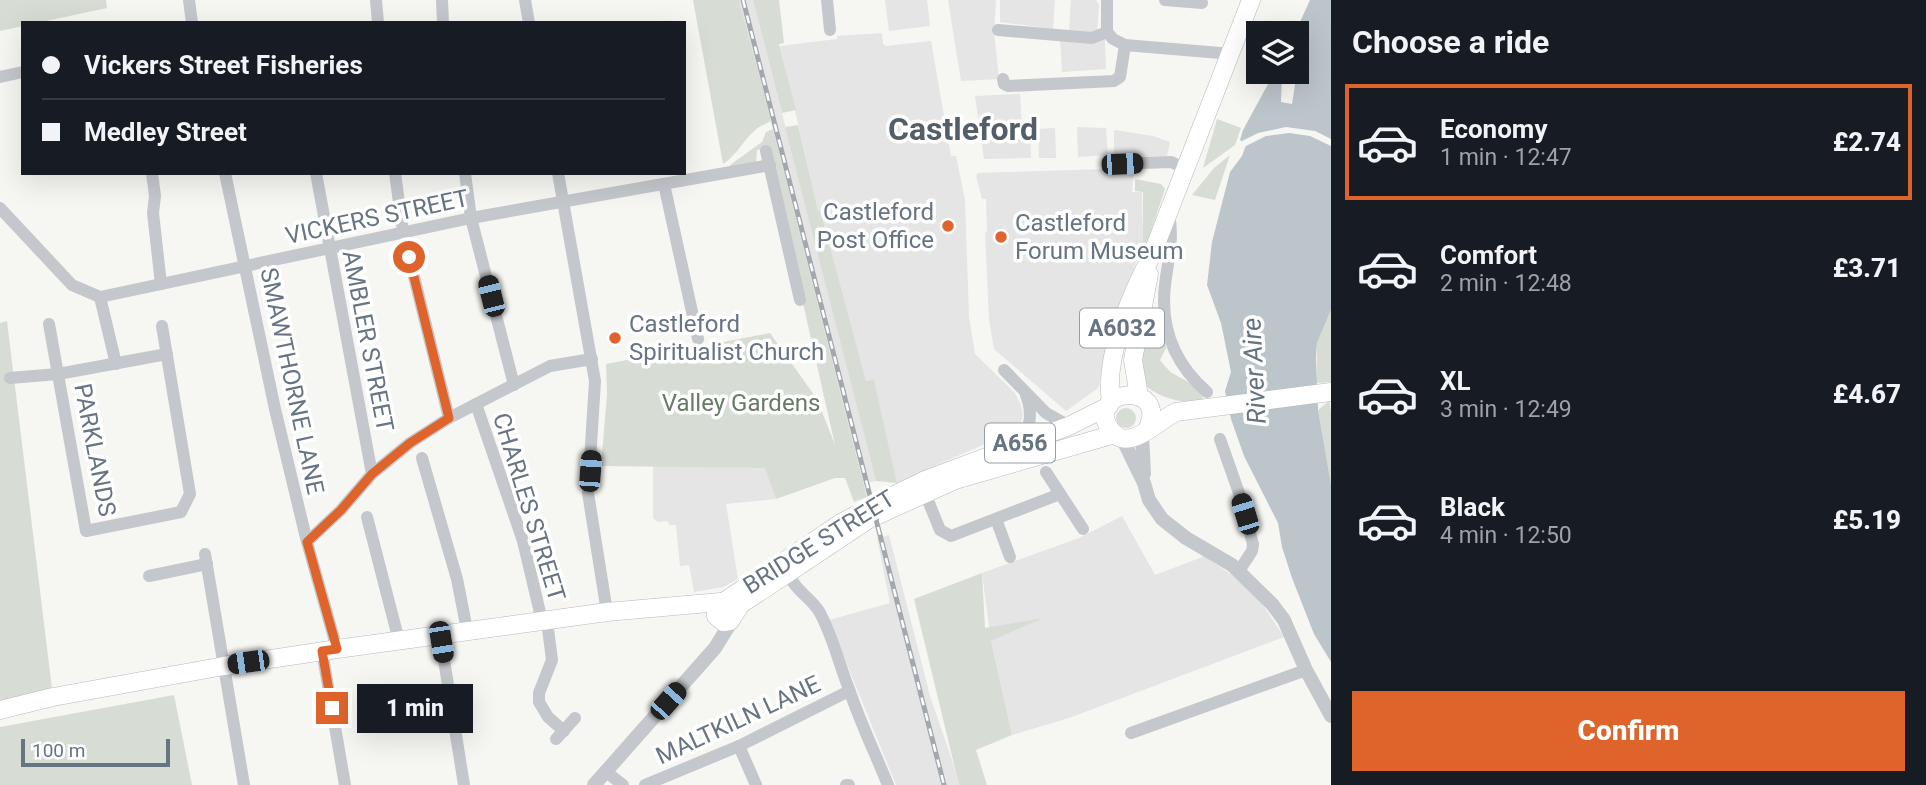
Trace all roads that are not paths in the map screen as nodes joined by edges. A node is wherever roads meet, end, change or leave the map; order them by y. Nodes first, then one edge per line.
1 (189, 0) edge
2 (376, 0) edge
3 (442, 0) edge
4 (525, 0) edge
5 (827, 0) edge
6 (1107, 0) edge
7 (1165, 0) edge
8 (1251, 0) edge
9 (1194, 7) dead end
10 (192, 21) edge
11 (378, 21) edge
12 (443, 21) edge
13 (529, 21) edge
14 (830, 30) dead end
15 (998, 30) dead end
16 (1107, 32) junction
17 (1125, 45) junction
18 (1232, 54) junction
19 (21, 72) edge
20 (0, 77) edge
21 (1003, 79) dead end
22 (766, 151) dead end
23 (1111, 164) dead end
24 (770, 165) junction
25 (1185, 167) junction
26 (152, 175) edge
27 (225, 175) edge
28 (316, 175) edge
29 (396, 175) edge
30 (465, 175) edge
31 (558, 175) edge
32 (664, 184) junction
33 (564, 203) junction
34 (0, 208) edge
35 (1168, 210) junction
36 (471, 218) junction
37 (402, 232) junction
38 (330, 248) junction
39 (245, 266) junction
40 (161, 284) junction
41 (1150, 284) junction
42 (100, 297) junction
43 (800, 300) dead end
44 (50, 324) dead end
45 (162, 326) dead end
46 (1166, 329) junction
47 (1138, 335) junction
48 (698, 339) dead end
49 (167, 355) junction
50 (592, 359) junction
51 (116, 364) junction
52 (1004, 370) dead end
53 (58, 374) junction
54 (10, 378) dead end
55 (514, 385) junction
56 (1021, 388) junction
57 (1207, 392) dead end
58 (1331, 393) edge
59 (1142, 399) junction
60 (476, 404) junction
61 (1110, 404) junction
62 (1176, 412) junction
63 (449, 418) junction
64 (1069, 426) junction
65 (1144, 432) junction
66 (1119, 436) junction
67 (1220, 439) dead end
68 (1022, 443) junction
69 (422, 458) dead end
70 (1046, 472) dead end
71 (372, 474) junction
72 (1144, 482) junction
73 (928, 486) junction
74 (1060, 494) junction
75 (367, 517) dead end
76 (996, 519) junction
77 (1083, 529) dead end
78 (307, 542) junction
79 (1010, 557) dead end
80 (784, 566) junction
81 (1239, 571) junction
82 (149, 576) dead end
83 (607, 612) junction
84 (725, 612) junction
85 (544, 621) junction
86 (467, 630) junction
87 (440, 635) junction
88 (399, 641) junction
89 (329, 650) junction
90 (224, 666) junction
91 (1306, 670) junction
92 (849, 691) junction
93 (0, 710) edge
94 (1331, 716) edge
95 (575, 718) dead end
96 (1131, 733) dead end
97 (739, 746) junction
98 (605, 771) junction
99 (244, 785) edge
100 (345, 785) edge
101 (464, 785) edge
102 (594, 785) edge
103 (623, 785) edge
104 (645, 785) edge
105 (756, 785) edge
106 (888, 785) edge

1 - 10 street
2 - 11 street
3 - 12 street
4 - 13 street
5 - 14 street
6 - 16 street
7 - 9 street
8 - 18 main road, A6032
15 - 16 street
16 - 17 street
17 - 18 street
17 - 21 street
18 - 25 main road, A6032
19 - 20 street
22 - 24 street
23 - 25 street
24 - 32 street, VICKERS STREET
24 - 43 street
25 - 35 main road, A6032
26 - 40 street
27 - 39 street, SMAWTHORNE LANE
28 - 38 street, AMBLER STREET
29 - 37 street
30 - 36 street
31 - 33 street
32 - 33 street, VICKERS STREET
32 - 48 street
33 - 36 street, VICKERS STREET
33 - 50 street
34 - 42 street
35 - 41 main road, A6032
35 - 41 street
36 - 37 street, VICKERS STREET
36 - 55 street
37 - 38 street, VICKERS STREET
37 - 63 street
38 - 39 street, VICKERS STREET
38 - 71 street, AMBLER STREET
39 - 40 street, VICKERS STREET
39 - 78 street, SMAWTHORNE LANE
40 - 42 street, VICKERS STREET
41 - 46 street
41 - 47 main road, A6032
41 - 61 main road, A6032
42 - 51 street, PARKLANDS
44 - 53 street, PARKLANDS
45 - 49 street, PARKLANDS
46 - 47 street
46 - 57 street
47 - 59 main road, A6032
49 - 51 street, PARKLANDS
49 - 53 street, PARKLANDS
50 - 55 street
50 - 83 street
51 - 53 street, PARKLANDS
52 - 56 street
53 - 54 street, PARKLANDS
55 - 60 street
56 - 64 street
56 - 68 street
58 - 62 main road, A656
59 - 61 main road, A656
59 - 62 main road, A656
59 - 65 main road
60 - 63 street
60 - 85 street, CHARLES STREET
61 - 64 main road, BRIDGE STREET / A656
61 - 66 main road
62 - 65 main road, A656
63 - 71 street
64 - 68 main road, BRIDGE STREET / A656
65 - 66 main road, A656
65 - 72 street
66 - 72 street
66 - 73 main road, BRIDGE STREET / A656
67 - 81 street
68 - 73 main road, BRIDGE STREET / A656
69 - 86 street
70 - 74 street
71 - 78 street
72 - 81 street
73 - 76 street
73 - 80 main road, BRIDGE STREET / A656
73 - 80 main road, BRIDGE STREET / A656
74 - 76 street
74 - 77 street
75 - 88 street
76 - 79 street
78 - 89 street, SMAWTHORNE LANE
80 - 84 main road, BRIDGE STREET / A656
80 - 92 street
81 - 91 street
82 - 90 street
83 - 84 main road, A656
83 - 85 main road, A656
84 - 98 street
85 - 86 main road, A656
85 - 95 street, CHARLES STREET
86 - 87 main road, A656
87 - 88 main road, A656
87 - 101 street
88 - 89 main road, A656
89 - 90 main road, A656
89 - 100 street, SMAWTHORNE LANE
90 - 93 main road, A656
90 - 99 street
91 - 94 street
91 - 96 street
92 - 97 street, MALTKILN LANE
92 - 106 street
97 - 104 street, MALTKILN LANE
97 - 105 street
98 - 102 street
98 - 103 street

